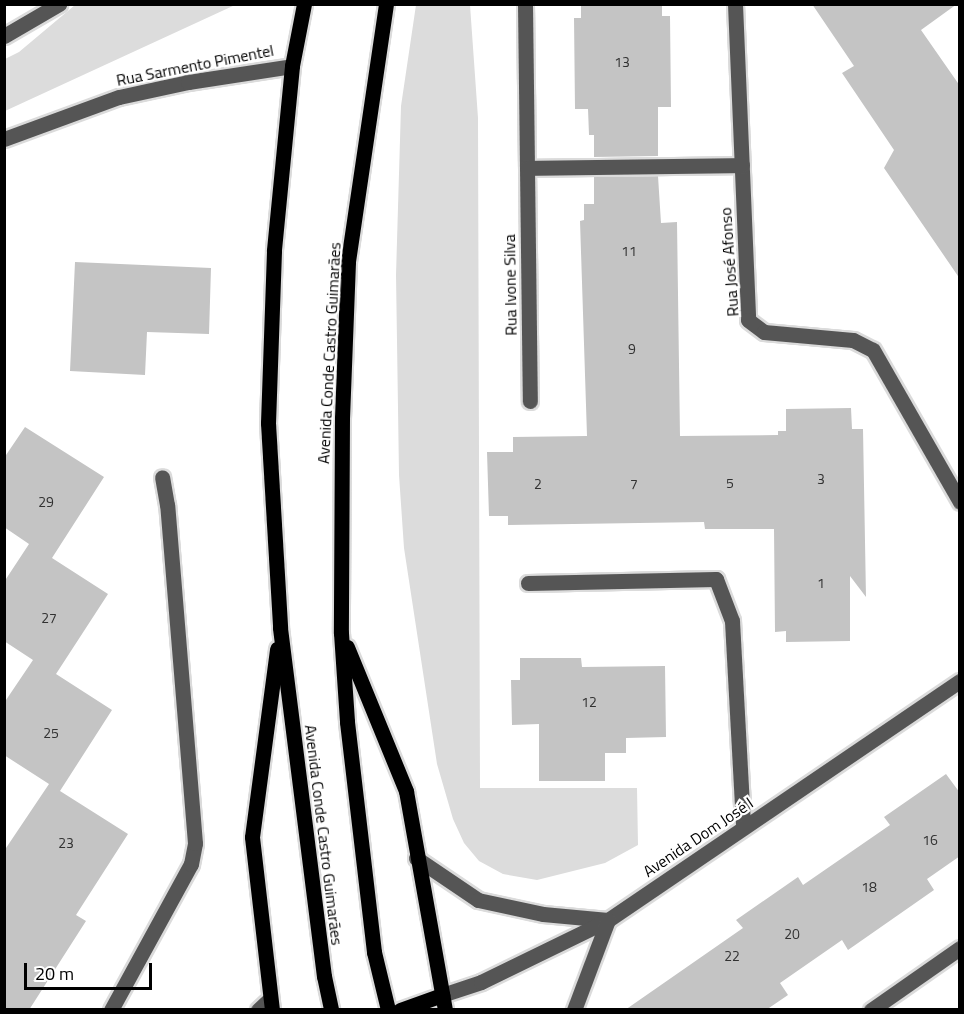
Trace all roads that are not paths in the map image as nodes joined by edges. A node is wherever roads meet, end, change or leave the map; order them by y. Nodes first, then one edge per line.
1 (59, 4) edge
2 (304, 4) edge
3 (386, 4) edge
4 (525, 4) edge
5 (735, 4) edge
6 (4, 36) edge
7 (292, 66) junction
8 (4, 139) edge
9 (741, 165) junction
10 (527, 168) junction
11 (530, 401) dead end
12 (162, 477) dead end
13 (960, 502) edge
14 (528, 583) dead end
15 (280, 628) junction
16 (341, 633) junction
17 (960, 681) edge
18 (743, 827) junction
19 (416, 858) junction
20 (608, 920) junction
21 (960, 948) edge
22 (443, 1002) edge
23 (267, 1006) edge
24 (111, 1010) edge
25 (331, 1010) edge
26 (388, 1010) edge
27 (400, 1010) edge
28 (573, 1010) edge
29 (871, 1010) edge

1 - 6 street
2 - 7 main road, Avenida Conde Castro Guimarães
3 - 16 main road, Avenida Conde Castro Guimarães
4 - 10 street, Rua Ivone Silva
5 - 9 street, Rua José Afonso
7 - 8 street, Rua Sarmento Pimentel
7 - 15 main road, Avenida Conde Castro Guimarães
9 - 10 street
9 - 13 street, Rua José Afonso
10 - 11 street, Rua Ivone Silva
12 - 24 street
14 - 18 street
15 - 23 main road, Avenida Conde Castro Guimarães
15 - 25 main road, Avenida Conde Castro Guimarães
16 - 19 main road, Avenida Conde Castro Guimarães
16 - 26 main road, Avenida Conde Castro Guimarães
17 - 18 street, Avenida Dom José I
18 - 20 street, Avenida Dom José I
19 - 20 street
19 - 22 main road, Avenida Conde Castro Guimarães
20 - 22 street, Avenida Dom José I
20 - 28 street
21 - 29 street
22 - 27 main road

